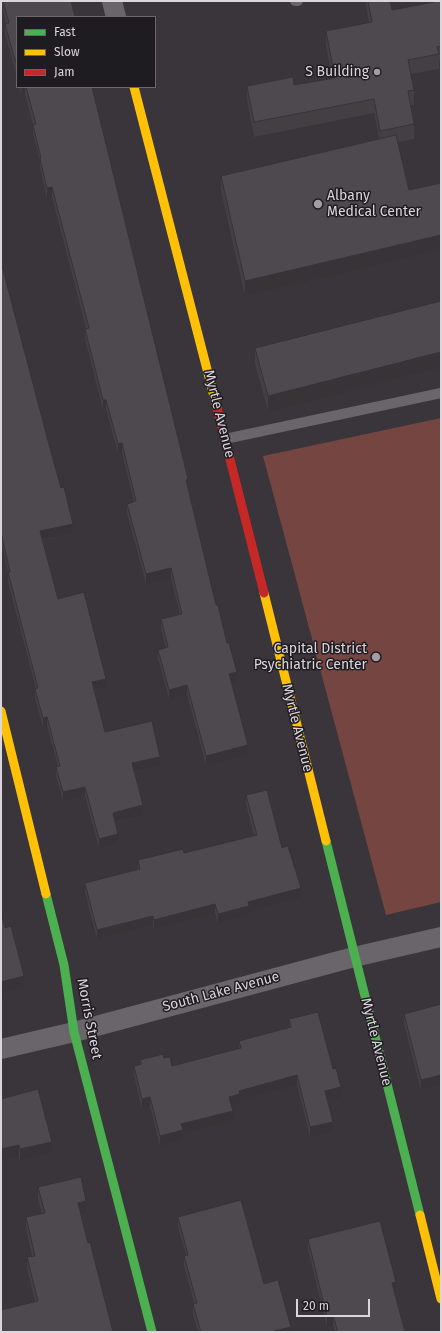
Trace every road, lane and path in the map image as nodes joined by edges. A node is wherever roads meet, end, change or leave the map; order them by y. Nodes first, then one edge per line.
1 (112, 1) edge
2 (116, 16) edge
3 (134, 88) edge
4 (441, 393) edge
5 (225, 439) junction
6 (1, 711) edge
7 (441, 936) edge
8 (354, 956) junction
9 (74, 1032) junction
10 (1, 1049) edge
11 (441, 1299) edge
12 (152, 1332) edge

1 - 2 street
3 - 5 street, Myrtle Avenue
4 - 5 lane
5 - 8 street, Myrtle Avenue
6 - 9 street, Morris Street
7 - 8 street, South Lake Avenue
8 - 9 street, South Lake Avenue
8 - 11 street, Myrtle Avenue
9 - 10 street, South Lake Avenue
9 - 12 street, Morris Street

